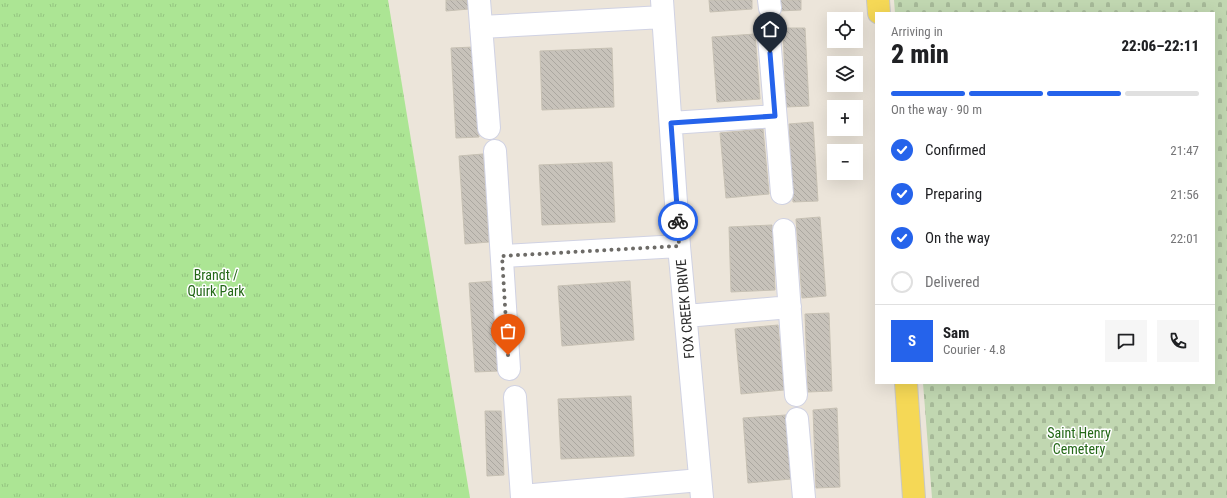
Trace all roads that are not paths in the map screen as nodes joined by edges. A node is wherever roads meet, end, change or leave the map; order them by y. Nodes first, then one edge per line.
1 (479, 0) edge
2 (878, 0) edge
3 (662, 8) edge
4 (879, 12) edge
5 (481, 27) junction
6 (769, 37) dead end
7 (775, 116) junction
8 (671, 123) junction
9 (489, 128) dead end
10 (495, 152) dead end
11 (782, 192) dead end
12 (784, 230) dead end
13 (679, 246) junction
14 (502, 256) junction
15 (790, 307) junction
16 (686, 316) junction
17 (509, 369) dead end
18 (906, 384) edge
19 (796, 395) dead end
20 (515, 397) dead end
21 (797, 419) dead end
22 (701, 489) edge
23 (522, 497) edge
24 (804, 498) edge
25 (914, 498) edge

1 - 5 street
2 - 4 main road
3 - 5 street
3 - 8 street, FOX CREEK DRIVE
5 - 9 street
6 - 7 street
7 - 8 street
7 - 11 street
8 - 13 street, FOX CREEK DRIVE
10 - 14 street
12 - 15 street
13 - 14 street
13 - 16 street, FOX CREEK DRIVE
14 - 17 street
15 - 16 street
15 - 19 street
16 - 22 street, FOX CREEK DRIVE
18 - 25 main road
20 - 23 street
21 - 24 street
22 - 23 street

